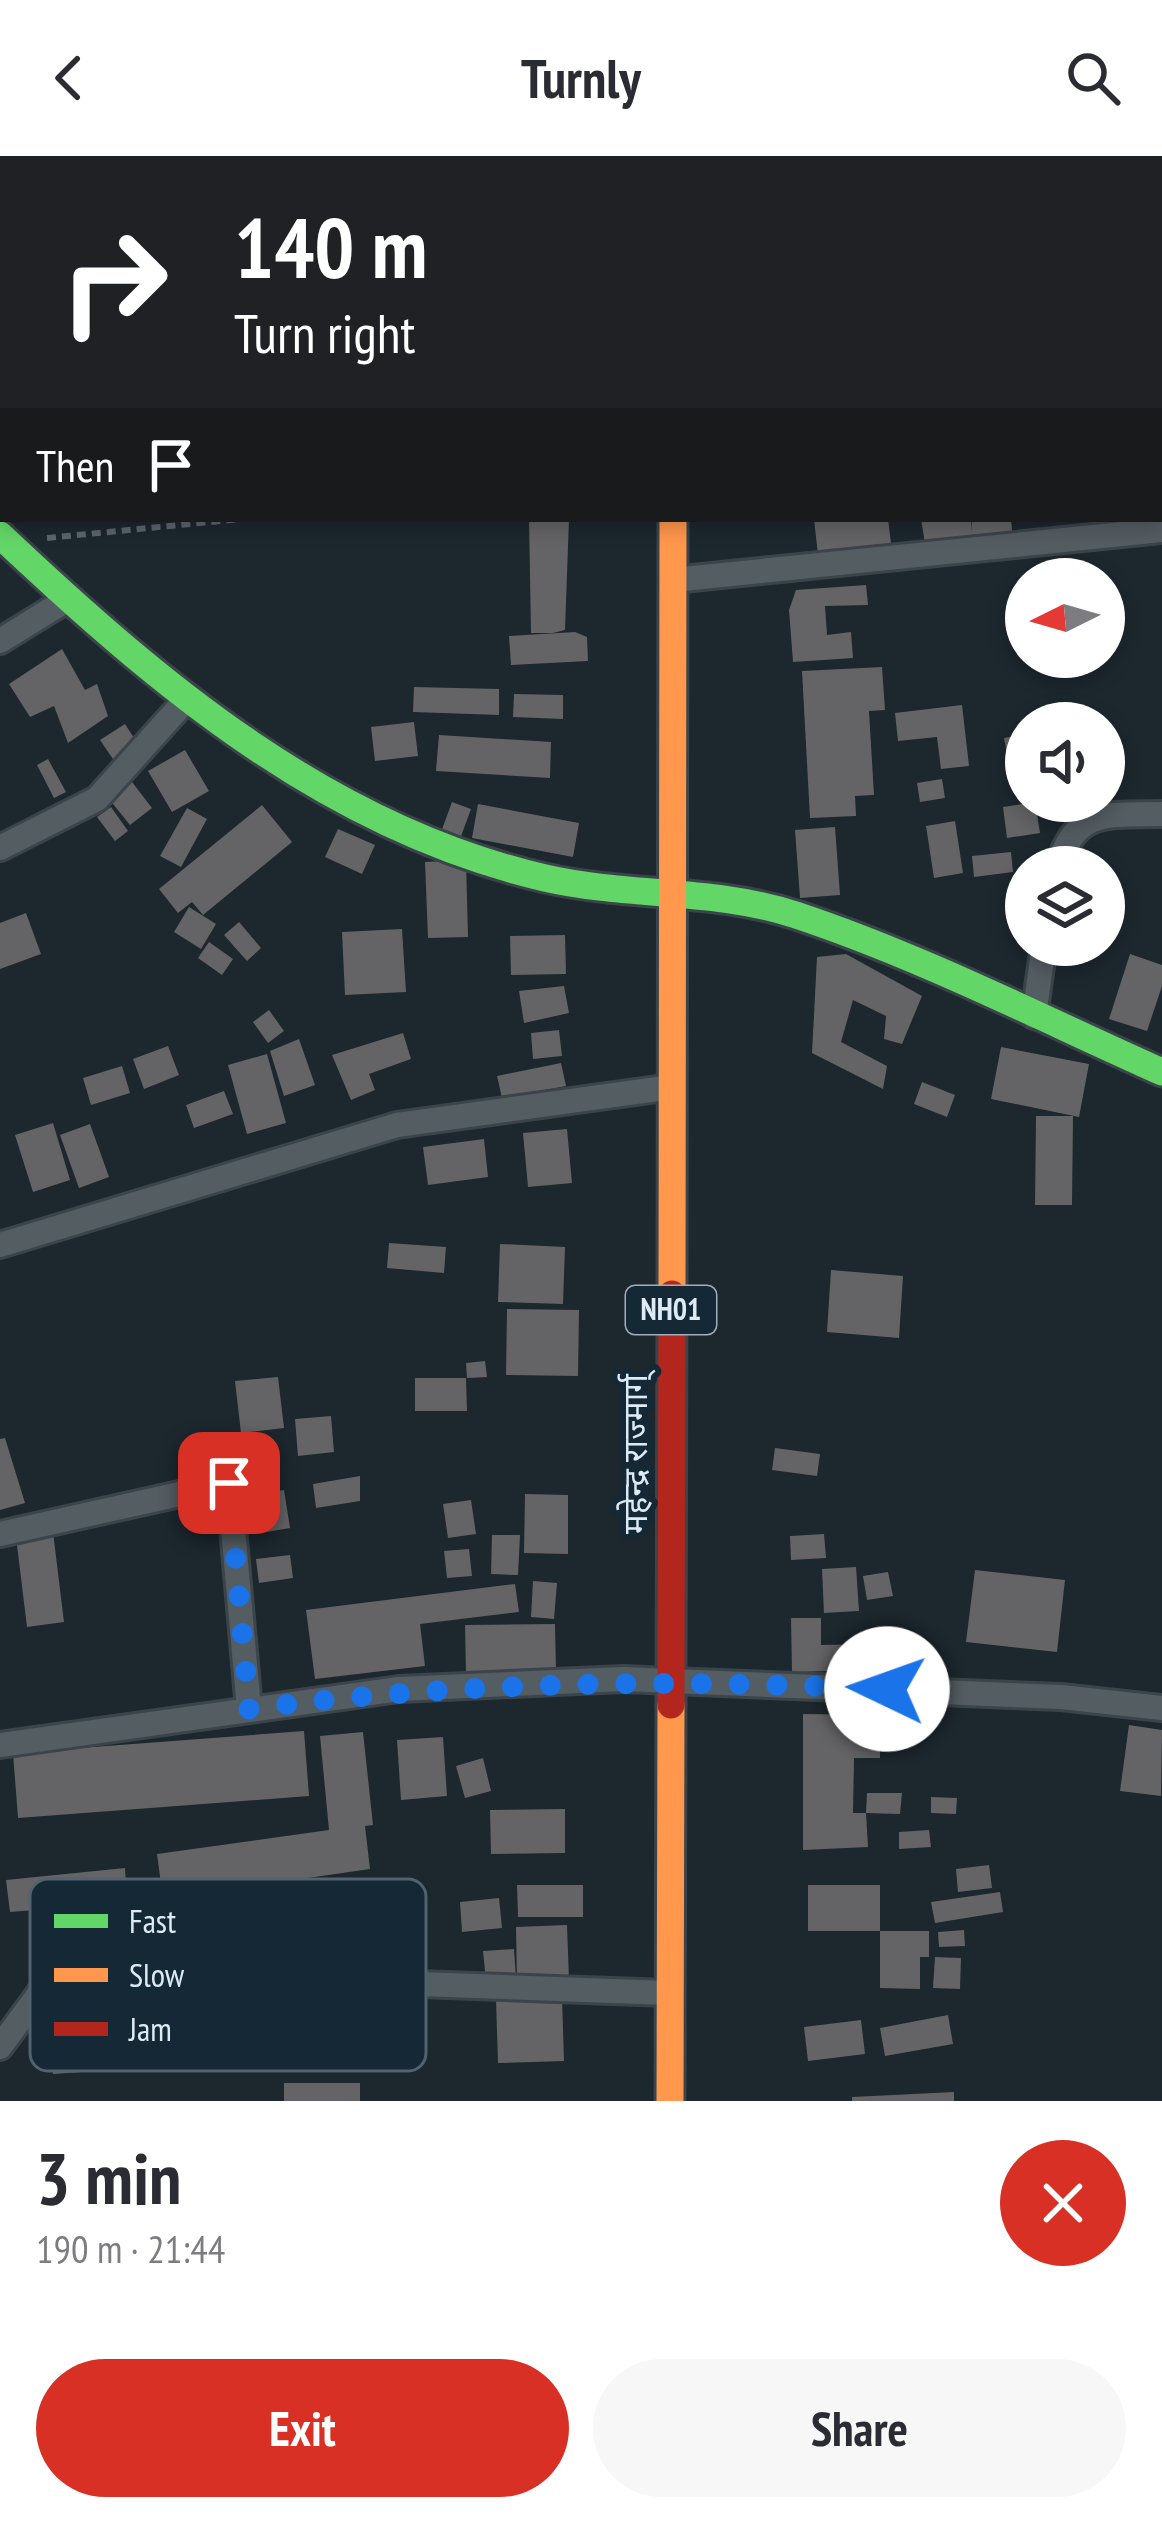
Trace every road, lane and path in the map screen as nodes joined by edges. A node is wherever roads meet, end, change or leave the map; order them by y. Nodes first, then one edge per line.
1 (203, 522) edge
2 (674, 522) edge
3 (1162, 530) edge
4 (3, 538) edge
5 (673, 580) junction
6 (68, 599) junction
7 (0, 640) edge
8 (185, 701) junction
9 (1162, 814) edge
10 (1064, 846) edge
11 (0, 848) edge
12 (672, 891) junction
13 (1041, 966) edge
14 (1034, 1016) junction
15 (1162, 1072) edge
16 (672, 1087) junction
17 (0, 1245) edge
18 (0, 1534) edge
19 (670, 1679) junction
20 (1162, 1708) edge
21 (249, 1709) junction
22 (0, 1745) edge
23 (426, 1984) edge
24 (668, 1993) junction
25 (30, 2006) edge
26 (0, 2047) edge
27 (670, 2101) edge

1 - 4 path
2 - 5 main road, महेन्द्र राज्मार्ग् / NH01
3 - 5 street
4 - 6 main road
5 - 12 main road, महेन्द्र राज्मार्ग् / NH01
6 - 7 street
6 - 8 main road
8 - 11 street
8 - 12 main road
9 - 10 street
12 - 14 main road
12 - 16 main road, महेन्द्र राज्मार्ग् / NH01
13 - 14 street
14 - 15 main road
16 - 17 street
16 - 19 main road, महेन्द्र राज्मार्ग् / NH01
18 - 21 street
19 - 20 street
19 - 21 street
19 - 24 main road, महेन्द्र राज्मार्ग् / NH01
21 - 22 street
23 - 24 street
24 - 27 main road, महेन्द्र राज्मार्ग् / NH01
25 - 26 street

